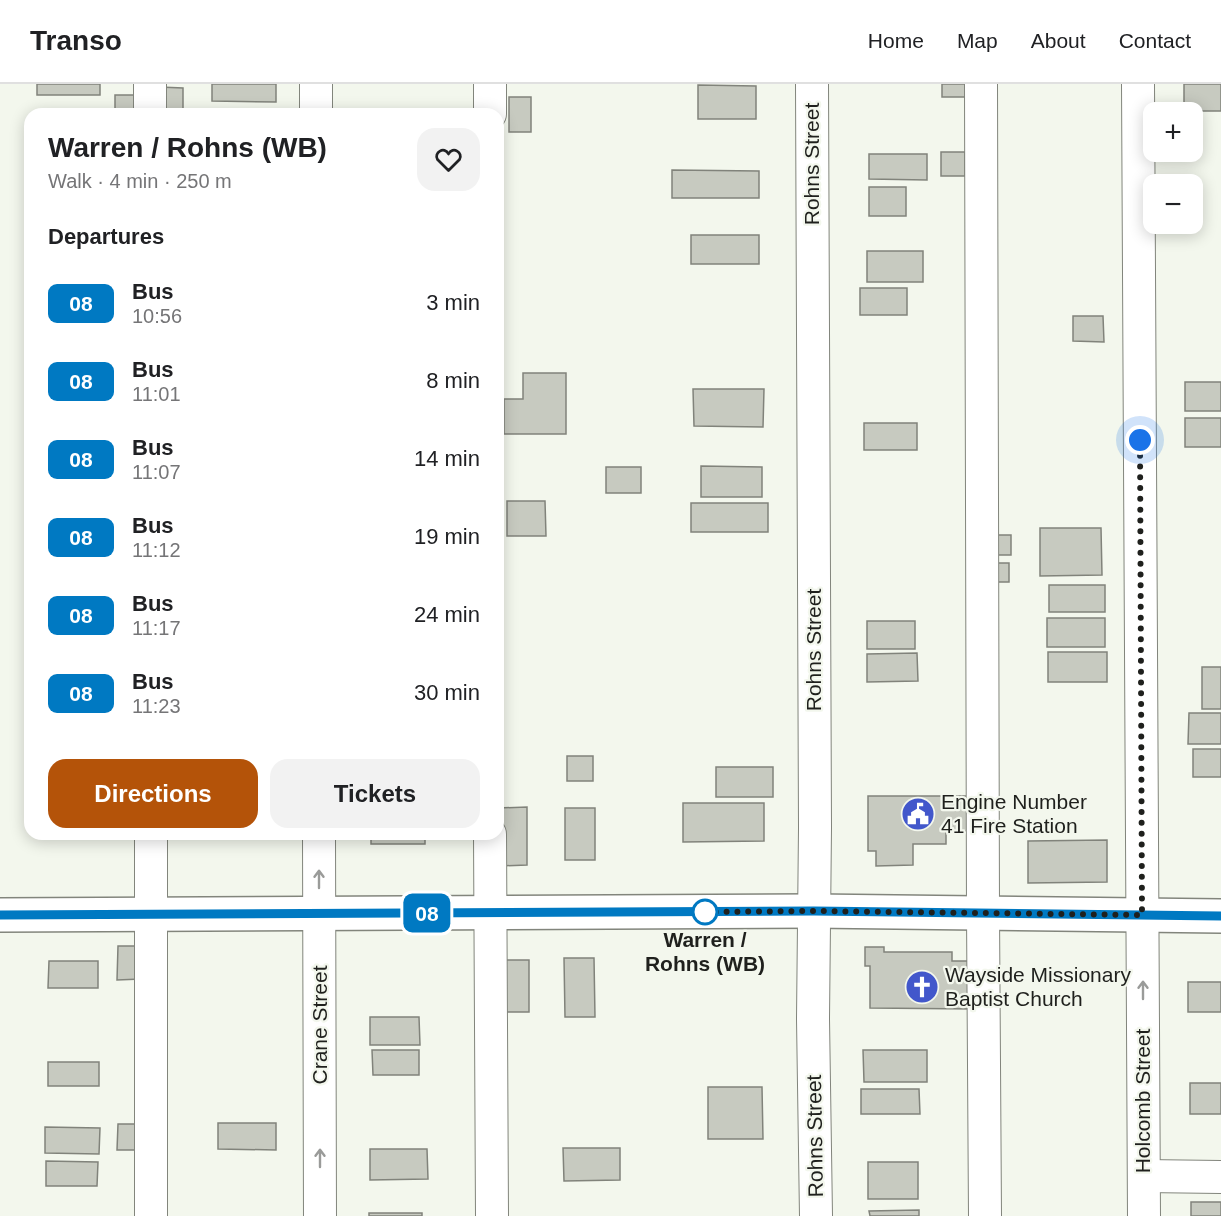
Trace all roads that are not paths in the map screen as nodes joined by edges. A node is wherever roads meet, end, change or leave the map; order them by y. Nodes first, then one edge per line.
1 (150, 84) edge
2 (316, 84) edge
3 (490, 84) edge
4 (812, 84) edge
5 (981, 84) edge
6 (1138, 84) edge
7 (150, 108) edge
8 (316, 108) edge
9 (490, 108) edge
10 (151, 840) edge
11 (319, 840) edge
12 (490, 840) edge
13 (814, 911) junction
14 (319, 913) junction
15 (490, 913) junction
16 (983, 913) junction
17 (151, 914) junction
18 (0, 915) edge
19 (1142, 915) junction
20 (1221, 916) edge
21 (1144, 1176) junction
22 (1221, 1177) edge
23 (151, 1216) edge
24 (320, 1216) edge
25 (492, 1216) edge
26 (816, 1216) edge
27 (985, 1216) edge
28 (1144, 1216) edge

1 - 7 street
2 - 8 street
3 - 9 street
4 - 13 street, Rohns Street
5 - 16 street
6 - 19 street, Holcomb Street
10 - 17 street
14 -> 11 street, Crane Street
12 - 15 street
13 - 15 main road
13 - 16 main road
13 - 26 street, Rohns Street
14 - 15 main road
14 - 17 main road
24 -> 14 street, Crane Street
15 - 25 street
16 - 19 main road
16 - 27 street
17 - 18 main road
17 - 23 street
19 - 20 main road
21 -> 19 street, Holcomb Street
21 - 22 street
21 - 28 street, Holcomb Street

